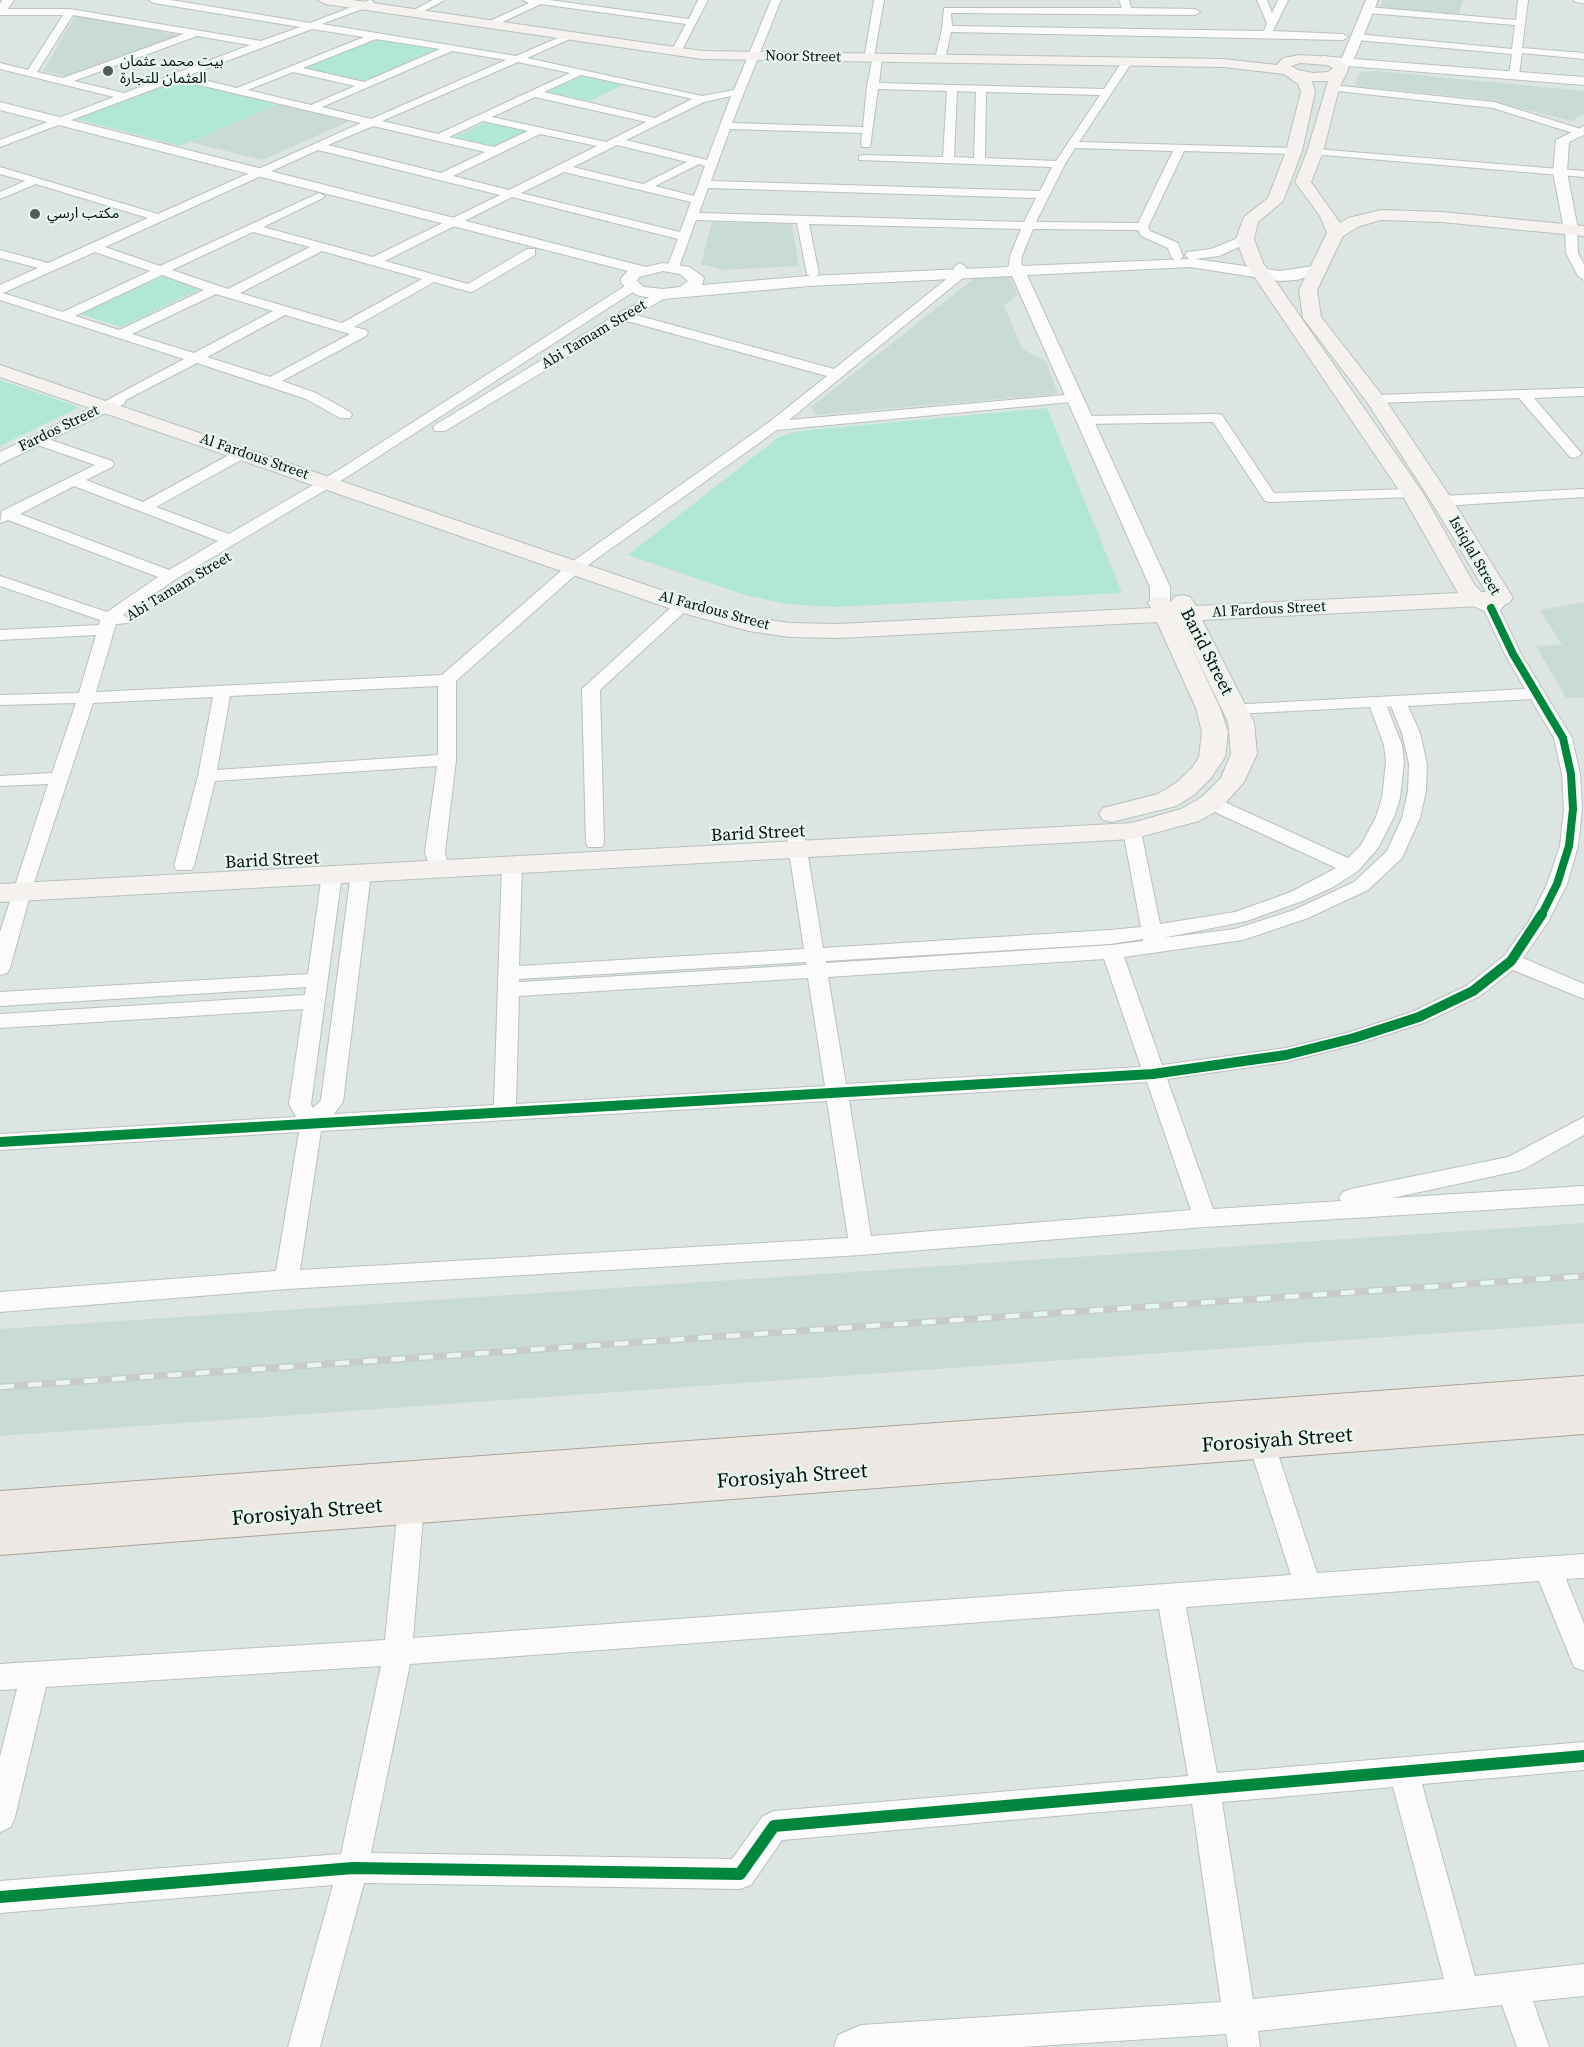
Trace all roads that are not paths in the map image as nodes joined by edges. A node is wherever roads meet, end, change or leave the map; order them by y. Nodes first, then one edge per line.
1 (8, 0) edge
2 (154, 0) edge
3 (325, 0) edge
4 (440, 0) edge
5 (528, 0) edge
6 (629, 0) edge
7 (703, 0) edge
8 (776, 0) edge
9 (879, 0) edge
10 (1124, 0) edge
11 (1191, 0) edge
12 (1262, 0) edge
13 (1283, 0) edge
14 (1359, 0) edge
15 (1523, 0) edge
16 (1578, 0) edge
17 (1584, 0) edge
18 (541, 1) edge
19 (177, 2) edge
20 (362, 3) edge
21 (947, 5) edge
22 (1027, 5) edge
23 (1370, 5) edge
24 (419, 10) junction
25 (1127, 11) junction
26 (0, 12) edge
27 (70, 12) junction
28 (1195, 12) junction
29 (621, 13) junction
30 (132, 22) junction
31 (495, 22) junction
32 (692, 22) junction
33 (1272, 23) junction
34 (1521, 23) junction
35 (310, 26) junction
36 (947, 28) junction
37 (196, 33) junction
38 (1202, 33) junction
39 (1267, 34) junction
40 (1508, 36) dead end
41 (374, 37) junction
42 (567, 37) junction
43 (1343, 37) junction
44 (1357, 37) junction
45 (1519, 37) junction
46 (261, 45) junction
47 (452, 48) junction
48 (678, 48) junction
49 (1128, 49) junction
50 (1517, 51) junction
51 (753, 54) junction
52 (941, 55) junction
53 (42, 56) junction
54 (874, 56) junction
55 (1584, 56) edge
56 (0, 58) edge
57 (517, 59) junction
58 (1323, 60) junction
59 (0, 66) edge
60 (1291, 68) junction
61 (292, 69) junction
62 (580, 72) junction
63 (31, 73) junction
64 (1340, 73) junction
65 (1515, 75) junction
66 (174, 76) junction
67 (65, 81) junction
68 (1584, 81) edge
69 (634, 83) junction
70 (365, 85) junction
71 (872, 86) junction
72 (1584, 87) edge
73 (952, 88) junction
74 (981, 89) junction
75 (237, 91) junction
76 (738, 92) junction
77 (1107, 92) junction
78 (533, 93) junction
79 (123, 96) junction
80 (701, 99) junction
81 (589, 105) junction
82 (0, 106) edge
83 (312, 108) junction
84 (0, 113) edge
85 (483, 118) junction
86 (656, 121) junction
87 (54, 123) junction
88 (374, 123) junction
89 (725, 126) junction
90 (539, 130) junction
91 (868, 130) junction
92 (1582, 131) edge
93 (438, 138) junction
94 (610, 143) junction
95 (0, 144) edge
96 (1072, 145) junction
97 (317, 146) junction
98 (1180, 148) junction
99 (496, 151) junction
100 (1294, 151) junction
101 (1316, 152) junction
102 (697, 161) junction
103 (948, 161) junction
104 (979, 162) junction
105 (711, 164) junction
106 (1059, 164) junction
107 (563, 168) junction
108 (0, 170) edge
109 (1560, 172) junction
110 (858, 173) junction
111 (1584, 174) edge
112 (254, 175) junction
113 (442, 177) junction
114 (34, 181) junction
115 (704, 184) junction
116 (645, 187) junction
117 (512, 193) junction
118 (1045, 195) junction
119 (0, 196) edge
120 (320, 196) junction
121 (698, 200) junction
122 (1275, 201) junction
123 (1317, 201) junction
124 (1339, 202) dead end
125 (1360, 204) dead end
126 (692, 216) junction
127 (160, 218) junction
128 (802, 220) junction
129 (1519, 225) junction
130 (445, 226) junction
131 (1028, 226) junction
132 (1142, 227) junction
133 (253, 228) junction
134 (1577, 230) edge
135 (1336, 233) junction
136 (686, 237) junction
137 (1245, 238) junction
138 (320, 247) junction
139 (96, 248) junction
140 (531, 252) junction
141 (0, 254) edge
142 (1177, 257) junction
143 (375, 261) junction
144 (674, 267) junction
145 (51, 268) junction
146 (1017, 268) junction
147 (162, 269) junction
148 (1320, 269) junction
149 (960, 271) junction
150 (1261, 273) junction
151 (813, 274) junction
152 (1584, 276) edge
153 (434, 277) junction
154 (696, 278) junction
155 (634, 279) junction
156 (0, 290) edge
157 (223, 291) junction
158 (684, 291) junction
159 (663, 294) junction
160 (0, 296) edge
161 (285, 310) junction
162 (64, 316) junction
163 (624, 316) junction
164 (344, 328) junction
165 (120, 334) junction
166 (195, 358) junction
167 (0, 360) edge
168 (0, 371) edge
169 (836, 374) junction
170 (271, 382) junction
171 (1584, 392) edge
172 (1523, 394) junction
173 (1076, 398) junction
174 (1375, 399) junction
175 (111, 404) junction
176 (345, 415) dead end
177 (1085, 420) junction
178 (773, 426) junction
179 (37, 440) junction
180 (243, 453) junction
181 (1575, 454) dead end
182 (0, 459) edge
183 (74, 481) junction
184 (341, 481) junction
185 (1412, 493) junction
186 (1584, 494) edge
187 (1442, 501) junction
188 (145, 507) junction
189 (3, 516) edge
190 (230, 540) junction
191 (584, 562) junction
192 (170, 576) junction
193 (0, 581) edge
194 (1484, 595) junction
195 (1171, 604) junction
196 (682, 605) junction
197 (111, 624) junction
198 (0, 634) edge
199 (447, 680) junction
200 (222, 692) junction
201 (1537, 694) junction
202 (86, 698) junction
203 (0, 700) edge
204 (1398, 702) junction
205 (1377, 703) junction
206 (1235, 709) junction
207 (447, 760) junction
208 (207, 776) junction
209 (59, 778) junction
210 (0, 781) edge
211 (1211, 803) junction
212 (1114, 826) junction
213 (796, 840) junction
214 (595, 843) junction
215 (436, 860) junction
216 (512, 864) junction
217 (184, 866) junction
218 (1351, 867) junction
219 (361, 873) junction
220 (332, 874) junction
221 (12, 884) edge
222 (1153, 940) junction
223 (1112, 952) junction
224 (1511, 961) junction
225 (815, 963) junction
226 (0, 968) edge
227 (317, 980) junction
228 (509, 981) junction
229 (1584, 992) edge
230 (0, 999) edge
231 (314, 1002) junction
232 (0, 1022) edge
233 (1153, 1074) junction
234 (835, 1093) junction
235 (506, 1113) junction
236 (311, 1125) junction
237 (1584, 1125) edge
238 (0, 1142) edge
239 (1584, 1195) edge
240 (1283, 1213) junction
241 (1205, 1218) junction
242 (861, 1246) junction
243 (287, 1280) junction
244 (0, 1302) edge
245 (1584, 1392) edge
246 (1584, 1417) edge
247 (1261, 1442) junction
248 (411, 1505) junction
249 (0, 1509) edge
250 (0, 1538) edge
251 (1584, 1566) edge
252 (1548, 1569) junction
253 (1308, 1586) junction
254 (1170, 1596) junction
255 (398, 1652) junction
256 (1584, 1658) edge
257 (35, 1675) junction
258 (0, 1677) edge
259 (1584, 1756) edge
260 (1404, 1772) junction
261 (1205, 1790) junction
262 (0, 1817) edge
263 (353, 1868) junction
264 (0, 1897) edge
265 (1584, 1980) edge
266 (1512, 1987) junction
267 (1464, 1992) junction
268 (1241, 2032) edge
269 (304, 2047) edge
270 (850, 2047) edge
271 (1533, 2047) edge

1 - 26 street
2 - 19 street
3 - 20 main road, Noor Street
4 - 24 street
5 - 18 street
6 - 29 street
7 - 32 street
8 - 51 street
9 - 54 street
10 - 25 street
11 - 28 street
12 - 33 street
13 - 33 street
14 - 43 street
15 - 34 street
16 - 17 street
18 - 29 street
18 - 31 street
19 - 30 street
19 - 35 street
20 - 24 main road, Noor Street
20 - 35 street
20 - 42 main road, Noor Street
21 - 22 street
21 - 36 street
22 - 25 street
23 - 34 street
23 - 44 street
24 - 31 main road, Noor Street
25 - 28 street
26 - 27 street
27 - 30 street
27 - 53 street
28 - 38 street
29 - 32 street
30 - 37 street
31 - 48 main road, Noor Street
32 - 48 street
33 - 39 street
34 - 45 street
35 - 41 street
35 - 46 street
36 - 49 street
36 - 52 street
37 - 46 street
37 - 67 street
38 - 39 street
38 - 49 street
39 - 43 street
40 - 45 street
41 - 47 street
41 - 61 street
42 - 51 main road, Noor Street
42 - 57 street
43 - 58 street
44 - 50 street
44 - 64 street
45 - 50 street
46 - 66 street
47 - 57 street
47 - 70 street
48 - 51 main road, Noor Street
49 - 52 main road, Noor Street
49 - 54 main road, Noor Street
49 - 60 main road, Noor Street
49 - 77 street
50 - 55 street
50 - 65 street
51 - 54 main road, Noor Street
51 - 76 street
52 - 54 main road, Noor Street
53 - 56 street
53 - 63 street
54 - 71 street
57 - 62 street
57 - 88 street
58 - 60 main road
58 - 64 main road
59 - 63 street
60 - 64 main road
60 - 100 main road
61 - 70 street
61 - 75 street
62 - 69 street
62 - 78 street
63 - 67 street
64 - 65 street
64 - 72 street
64 - 92 street
64 - 101 main road
65 - 68 street
66 - 75 street
66 - 79 street
67 - 79 street
69 - 80 street
69 - 81 street
70 - 83 street
71 - 73 street
71 - 91 street
73 - 74 street
73 - 103 street
74 - 77 street
74 - 104 street
75 - 83 street
76 - 80 street
76 - 89 street
77 - 96 street
78 - 81 street
78 - 85 street
79 - 87 street
80 - 86 street
81 - 86 street
82 - 87 street
83 - 88 street
84 - 87 street
85 - 90 street
85 - 93 street
86 - 94 street
87 - 95 street
87 - 112 street
88 - 93 street
88 - 97 street
89 - 91 street
89 - 105 street
90 - 94 street
90 - 99 street
91 - 110 street
92 - 109 street
93 - 99 street
94 - 102 street
94 - 107 street
96 - 98 street
96 - 106 street
97 - 112 street
97 - 113 street
98 - 100 street
98 - 132 street
99 - 113 street
100 - 122 main road
101 - 109 street
101 - 123 main road
102 - 105 street
102 - 116 street
103 - 104 street
103 - 110 street
104 - 106 street
105 - 115 street
106 - 118 street
107 - 116 street
107 - 117 street
108 - 114 street
109 - 111 street
109 - 134 street
110 - 115 street
110 - 118 street
112 - 120 street
112 - 127 street
112 - 130 street
113 - 117 street
114 - 119 street
114 - 127 street
115 - 121 street
116 - 121 street
117 - 130 street
117 - 136 street
118 - 131 street
120 - 130 street
120 - 133 street
121 - 126 street
122 - 123 main road
122 - 137 main road
123 - 124 main road
123 - 135 main road
125 - 129 main road
126 - 128 street
126 - 136 street
127 - 139 street
128 - 131 street
128 - 151 street
129 - 134 main road
129 - 135 main road
130 - 140 street
130 - 143 street
130 - 155 street
131 - 132 street
131 - 146 street
132 - 142 street
133 - 138 street
133 - 147 street
134 - 152 street
135 - 148 main road, Istiqlal Street
136 - 144 street
137 - 142 street
137 - 150 main road, Istiqlal Street
138 - 143 street
138 - 157 street
139 - 145 street
139 - 147 street
140 - 153 street
140 - 155 street
141 - 145 street
142 - 146 street
143 - 153 street
144 - 154 street
144 - 155 street
145 - 156 street
146 - 149 street
146 - 150 street
146 - 173 street
147 - 157 street
147 - 162 street
148 - 150 street
148 - 174 main road, Istiqlal Street
149 - 151 street
149 - 158 street
149 - 169 street
150 - 185 main road, Istiqlal Street
151 - 154 street
153 - 164 street
154 - 158 street
155 - 159 street
155 - 184 street, Abi Tamam Street
157 - 161 street
157 - 165 street
158 - 159 street
159 - 163 street, Abi Tamam Street
160 - 162 street
161 - 164 street
161 - 166 street
162 - 165 street
163 - 169 street
163 - 184 street, Abi Tamam Street
164 - 170 street
165 - 166 street
166 - 170 street
166 - 175 street
167 - 175 main road, Al Fardous Street
168 - 175 main road, Al Fardous Street
169 - 178 street
170 - 176 street
171 - 172 street
172 - 174 street
172 - 181 street
173 - 177 street
173 - 178 street
174 - 187 main road, Istiqlal Street
175 - 179 street, Fardos Street
175 - 180 main road, Al Fardous Street
175 - 184 main road, Al Fardous Street
177 - 185 street
177 - 195 street
178 - 191 street
179 - 182 street, Fardos Street
179 - 183 street
180 - 184 main road, Al Fardous Street
180 - 188 street
183 - 188 street
183 - 189 street
184 - 190 street, Abi Tamam Street
184 - 191 main road, Al Fardous Street
184 - 197 street, Abi Tamam Street
185 - 194 main road, Istiqlal Street
186 - 187 street
187 - 194 main road, Istiqlal Street
188 - 190 street
189 - 192 street
190 - 192 street, Abi Tamam Street
191 - 195 main road, Al Fardous Street
191 - 196 main road, Al Fardous Street
191 - 199 street
192 - 197 street, Abi Tamam Street
193 - 197 street
194 - 195 main road, Al Fardous Street
194 - 201 street
195 - 196 main road, Al Fardous Street
195 - 206 main road, Barid Street
195 - 212 main road, Barid Street
196 - 214 street
197 - 198 street
197 - 202 street
199 - 200 street
199 - 207 street
200 - 202 street
200 - 208 street
201 - 204 street
201 - 224 street
202 - 203 street
202 - 209 street
204 - 205 street
204 - 222 street
205 - 206 street
205 - 218 street
206 - 211 main road, Barid Street
207 - 208 street
207 - 215 street
208 - 217 street
209 - 210 street
209 - 221 street
211 - 212 main road, Barid Street
211 - 218 street
212 - 213 main road, Barid Street
212 - 222 street
213 - 214 main road, Barid Street
213 - 216 main road, Barid Street
213 - 225 street
214 - 215 main road, Barid Street
215 - 216 main road, Barid Street
215 - 217 main road, Barid Street
215 - 219 main road, Barid Street
216 - 228 street
217 - 221 main road, Barid Street
218 - 222 street
219 - 220 main road, Barid Street
219 - 236 street
220 - 221 main road, Barid Street
220 - 227 street
221 - 226 street
222 - 223 street
222 - 225 street
223 - 225 street
223 - 233 street
224 - 229 street
224 - 233 street
225 - 228 street
225 - 234 street
227 - 230 street
227 - 231 street
228 - 235 street
231 - 232 street
231 - 236 street
233 - 234 street
233 - 241 street
234 - 235 street
234 - 242 street
235 - 236 street
236 - 238 street
236 - 243 street
237 - 240 street
239 - 240 street
240 - 241 street
241 - 242 street
242 - 243 street
243 - 244 street
245 - 249 main road, Forosiyah Street
246 - 247 main road, Forosiyah Street
247 - 248 main road, Forosiyah Street
247 - 253 street
248 - 250 main road, Forosiyah Street
248 - 255 street
251 - 252 street
252 - 253 street
252 - 256 street
253 - 254 street
254 - 255 street
254 - 261 street
255 - 257 street
255 - 263 street
257 - 258 street
257 - 262 street
259 - 260 street
260 - 261 street
260 - 267 street
261 - 263 street
261 - 268 street
263 - 264 street
263 - 269 street
265 - 266 street
266 - 267 street
266 - 271 street
267 - 268 street
268 - 270 street

